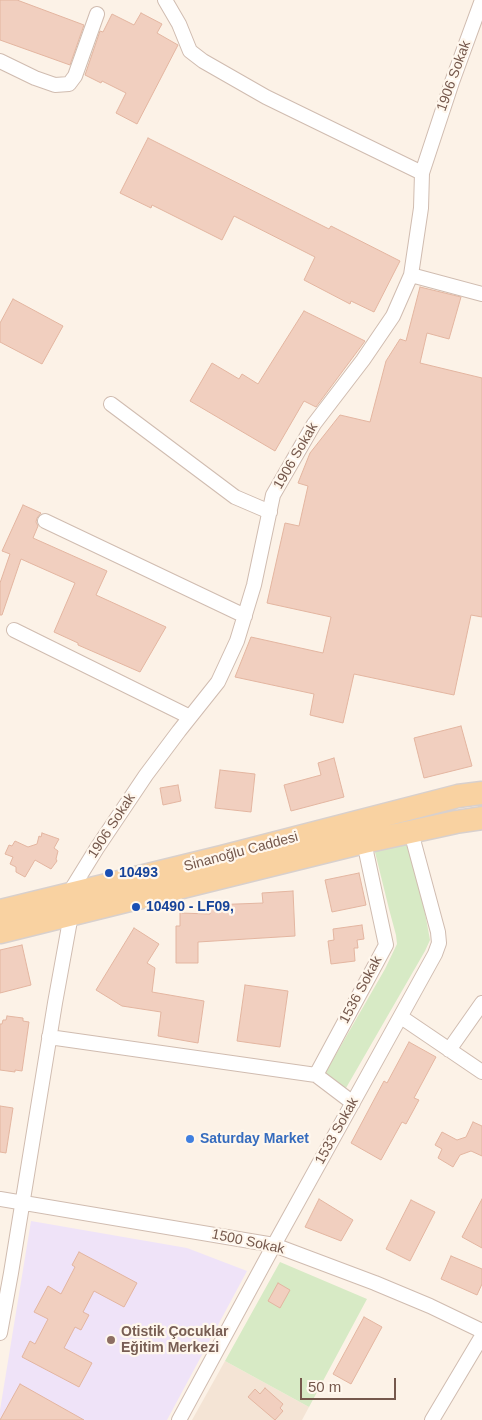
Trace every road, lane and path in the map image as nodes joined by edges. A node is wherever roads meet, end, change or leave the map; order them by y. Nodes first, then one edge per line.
1 (165, 0) edge
2 (482, 0) edge
3 (97, 14) dead end
4 (0, 61) edge
5 (422, 173) junction
6 (411, 275) junction
7 (482, 294) edge
8 (111, 404) dead end
9 (270, 512) junction
10 (45, 521) dead end
11 (244, 616) junction
12 (14, 630) dead end
13 (190, 717) junction
14 (482, 794) edge
15 (482, 818) edge
16 (411, 832) junction
17 (364, 842) junction
18 (70, 905) junction
19 (0, 911) edge
20 (0, 932) edge
21 (482, 1003) edge
22 (401, 1017) junction
23 (49, 1037) junction
24 (449, 1050) junction
25 (482, 1072) edge
26 (316, 1075) junction
27 (353, 1103) junction
28 (0, 1199) edge
29 (22, 1203) junction
30 (274, 1245) junction
31 (482, 1331) edge
32 (0, 1333) edge
33 (482, 1336) edge
34 (179, 1420) edge
35 (432, 1420) edge

1 - 5 street
2 - 5 street, 1906 Sokak
3 - 4 street
5 - 6 street, 1906 Sokak
6 - 7 street
6 - 9 street, 1906 Sokak
8 - 9 street
9 - 11 street, 1906 Sokak
10 - 11 street
11 - 13 street, 1906 Sokak
12 - 13 street
13 - 18 street, 1906 Sokak
14 - 18 main road, Si̇nanoğlu Caddesi
15 - 16 main road, Si̇nanoğlu Caddesi
16 - 17 main road, Si̇nanoğlu Caddesi
16 - 22 street, 1533 Sokak
17 - 18 main road, Si̇nanoğlu Caddesi
17 - 26 street, 1536 Sokak
18 - 19 main road, Si̇nanoğlu Caddesi
18 - 20 main road, Si̇nanoğlu Caddesi
18 - 23 street
21 - 24 street
22 - 24 street
22 - 27 street, 1533 Sokak
23 - 26 street
23 - 29 street
24 - 25 street
26 - 27 street
27 - 30 street, 1533 Sokak
28 - 29 street, 1500 Sokak
29 - 30 street, 1500 Sokak
29 - 32 street
30 - 31 street, 1500 Sokak
30 - 34 street, 1533 Sokak
33 - 35 street

